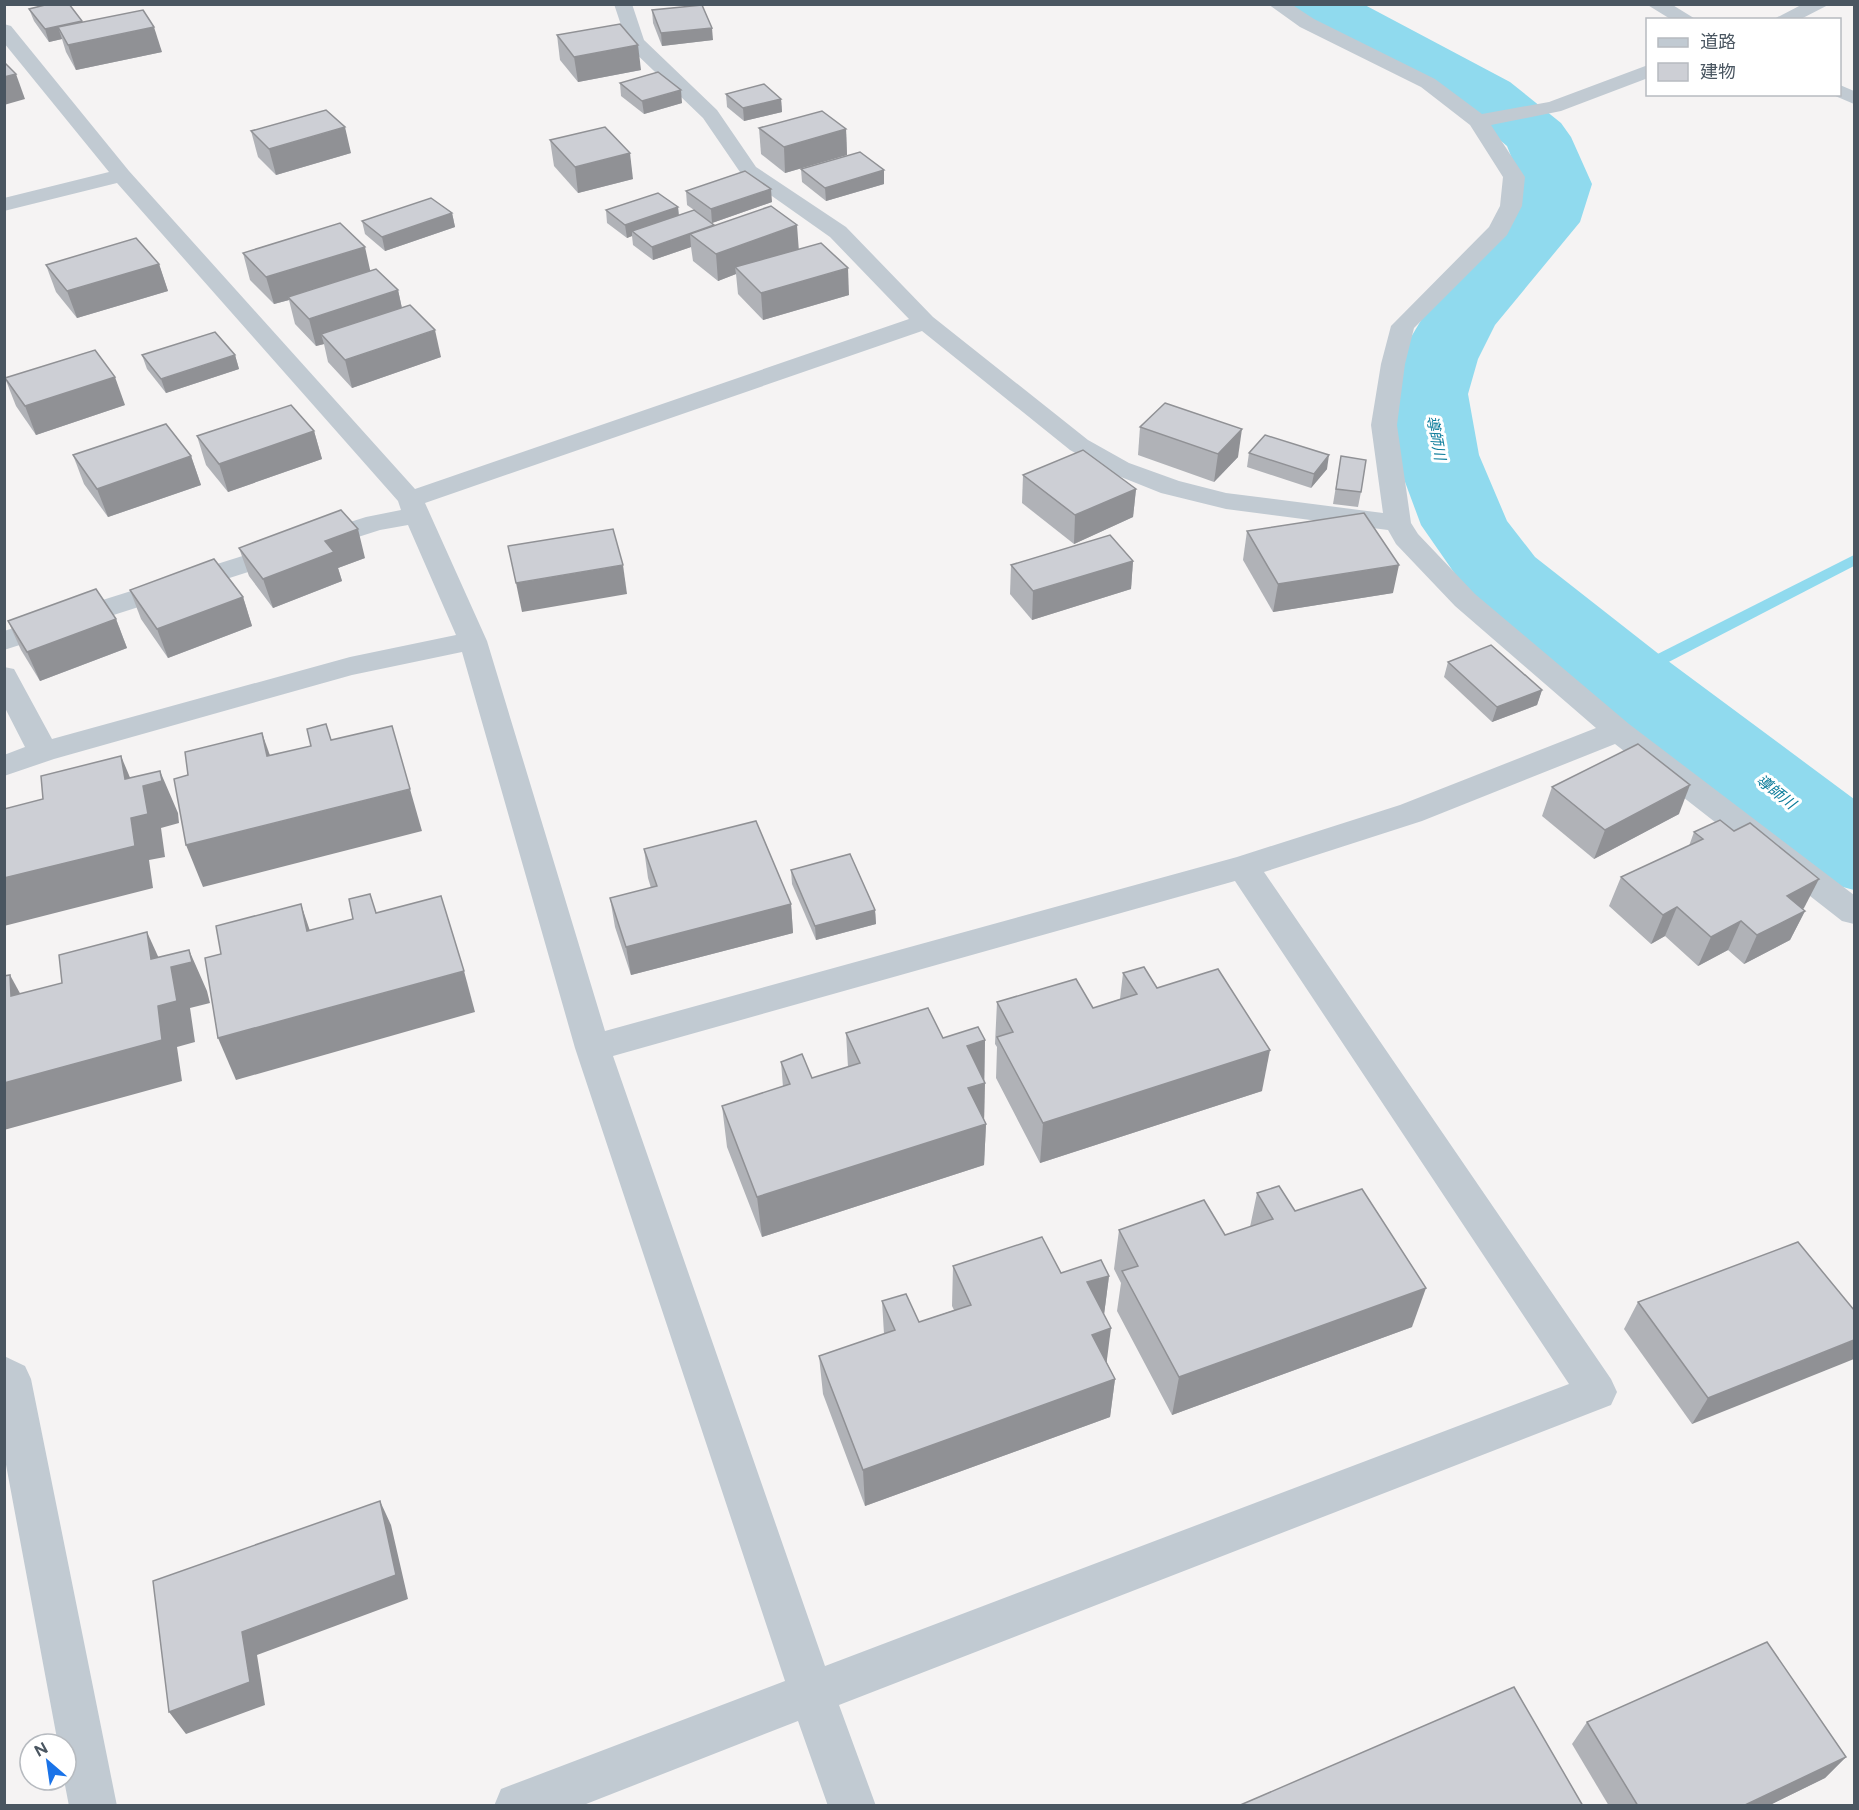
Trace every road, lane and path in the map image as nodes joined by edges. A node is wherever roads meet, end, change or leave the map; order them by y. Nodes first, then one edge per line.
1 (623, 4) edge
2 (1277, 4) edge
3 (1655, 4) edge
4 (1821, 4) edge
5 (1684, 18) edge
6 (1786, 18) edge
7 (4, 30) edge
8 (1646, 71) edge
9 (1478, 121) junction
10 (122, 175) junction
11 (4, 205) edge
12 (925, 322) junction
13 (414, 507) junction
14 (1398, 523) junction
15 (4, 641) edge
16 (473, 641) junction
17 (4, 676) edge
18 (1618, 731) junction
19 (43, 752) junction
20 (4, 766) edge
21 (1243, 867) junction
22 (1854, 912) edge
23 (593, 1048) junction
24 (4, 1374) edge
25 (811, 1692) junction
26 (93, 1806) edge
27 (518, 1806) edge
28 (852, 1806) edge

1 - 12 street
2 - 9 street
3 - 5 street
4 - 6 street
7 - 10 street
8 - 9 street
9 - 14 street
10 - 11 street
10 - 13 street
12 - 13 street
12 - 14 street
13 - 15 street
13 - 16 street
14 - 18 street
16 - 19 street
16 - 23 street
17 - 19 street
18 - 21 street
18 - 22 street
19 - 20 street
21 - 23 street
21 - 25 street
23 - 25 street
24 - 26 street
25 - 27 street
25 - 28 street

